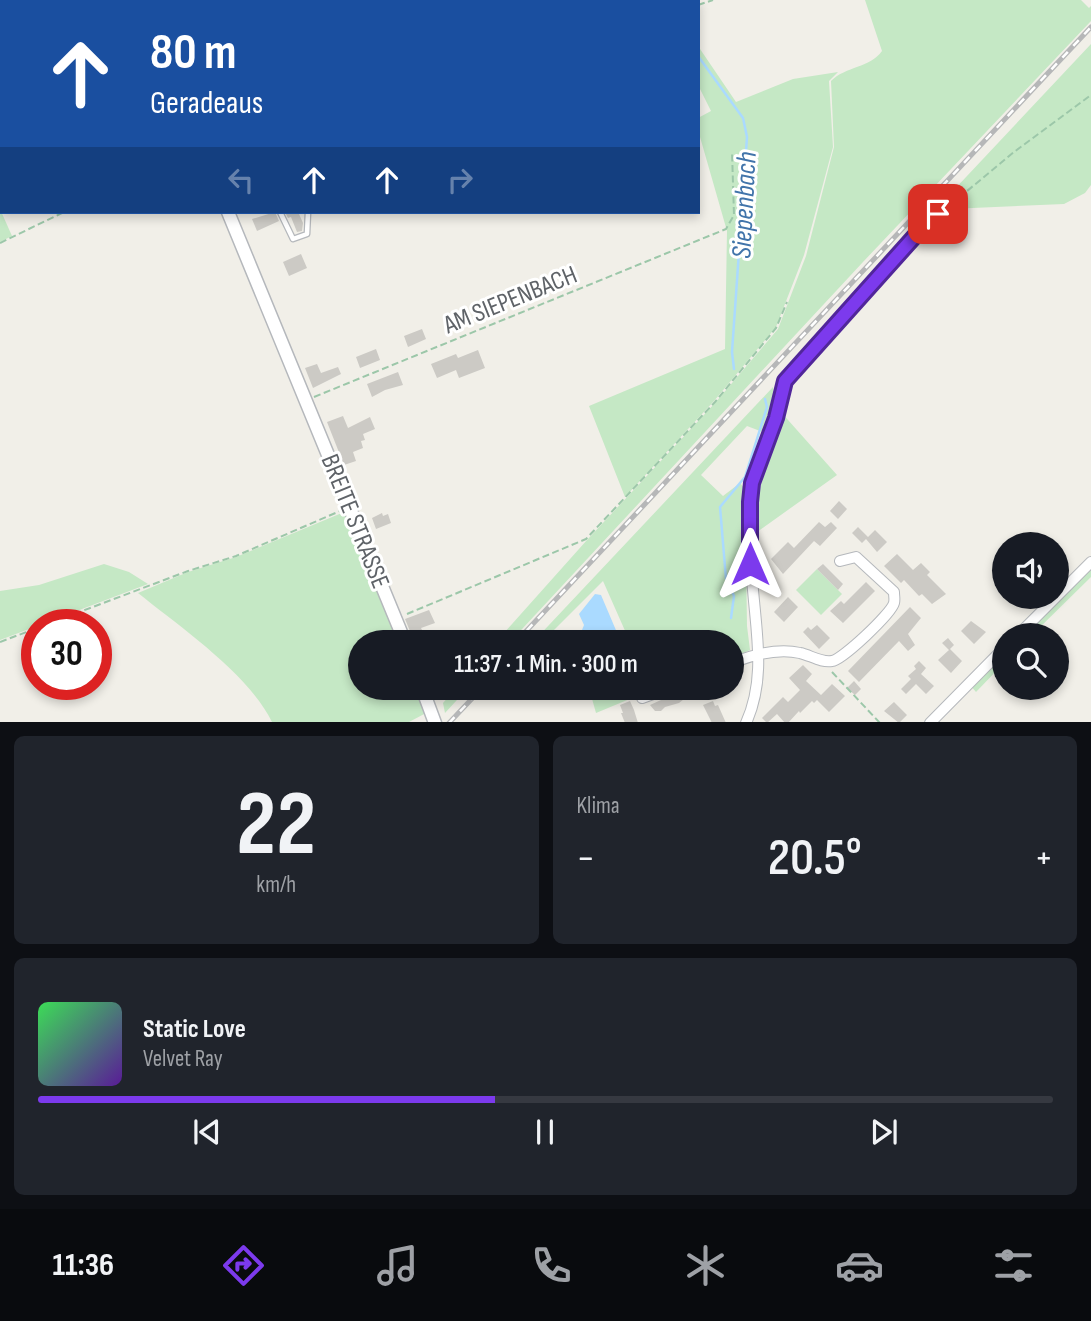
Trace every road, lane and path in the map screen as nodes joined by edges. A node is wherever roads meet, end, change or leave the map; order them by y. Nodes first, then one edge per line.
1 (1091, 95) edge
2 (732, 152) dead end
3 (60, 214) edge
4 (231, 214) edge
5 (281, 214) edge
6 (308, 214) edge
7 (938, 214) joint
8 (0, 243) edge
9 (787, 302) dead end
10 (307, 401) junction
11 (761, 458) joint
12 (351, 507) junction
13 (840, 561) dead end
14 (1091, 562) edge
15 (1069, 583) edge
16 (89, 609) edge
17 (1043, 609) edge
18 (396, 618) junction
19 (1030, 623) edge
20 (400, 630) edge
21 (21, 634) edge
22 (0, 642) edge
23 (759, 654) junction
24 (744, 659) edge
25 (992, 660) edge
26 (827, 662) junction
27 (426, 700) edge
28 (435, 722) edge
29 (746, 722) edge
30 (879, 722) edge
31 (931, 722) edge

1 - 7 path
2 - 10 path, AM SIEPENBACH
3 - 8 path
4 - 10 street, BREITE STRASSE
5 - 6 lane
7 - 11 lane
9 - 18 path
10 - 12 street, BREITE STRASSE
11 - 23 street
12 - 16 path
12 - 18 street, BREITE STRASSE
13 - 26 street
14 - 15 street
17 - 19 street
18 - 20 street, BREITE STRASSE
21 - 22 path
23 - 24 street
23 - 26 street
23 - 29 street
25 - 31 street
26 - 30 path
27 - 28 street

